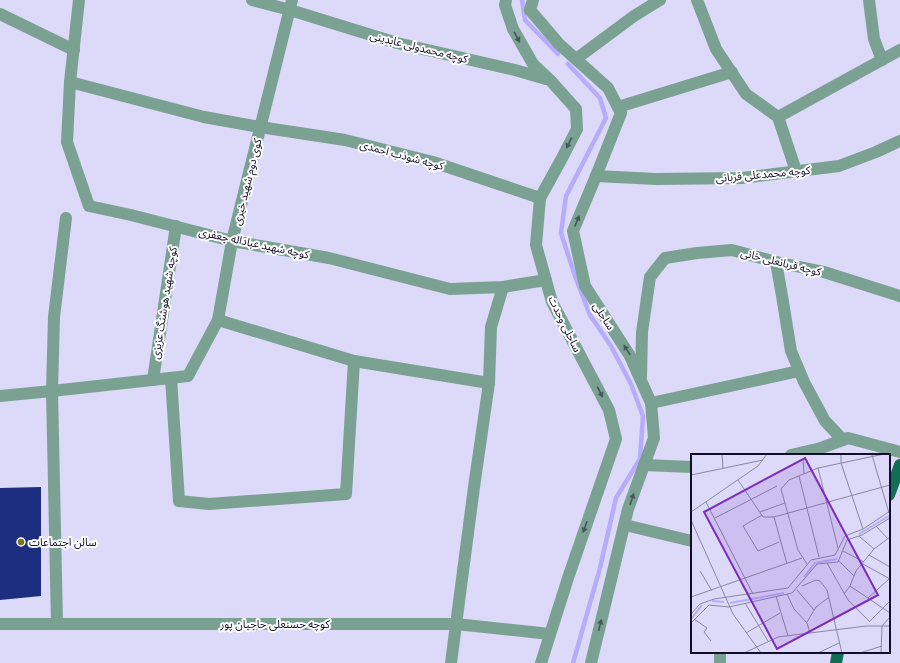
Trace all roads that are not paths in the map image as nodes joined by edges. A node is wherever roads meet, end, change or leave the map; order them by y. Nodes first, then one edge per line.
1 (79, 0) edge
2 (252, 0) edge
3 (506, 0) edge
4 (532, 0) edge
5 (660, 0) edge
6 (697, 0) edge
7 (870, 0) edge
8 (291, 5) edge
9 (0, 14) edge
10 (74, 50) junction
11 (900, 50) edge
12 (576, 59) junction
13 (882, 60) junction
14 (732, 72) junction
15 (550, 80) junction
16 (70, 82) junction
17 (618, 107) junction
18 (778, 117) junction
19 (260, 127) junction
20 (900, 141) edge
21 (796, 171) junction
22 (596, 176) junction
23 (540, 198) junction
24 (66, 218) dead end
25 (176, 226) junction
26 (232, 241) junction
27 (776, 262) junction
28 (546, 280) junction
29 (503, 287) junction
30 (900, 296) edge
31 (218, 320) junction
32 (354, 361) junction
33 (799, 371) junction
34 (171, 378) junction
35 (641, 379) junction
36 (153, 380) junction
37 (489, 383) junction
38 (52, 391) junction
39 (0, 396) edge
40 (651, 403) junction
41 (843, 440) junction
42 (900, 452) edge
43 (795, 454) edge
44 (644, 465) junction
45 (900, 465) edge
46 (691, 467) edge
47 (890, 492) edge
48 (625, 525) junction
49 (691, 541) edge
50 (0, 624) edge
51 (57, 624) junction
52 (456, 624) junction
53 (550, 634) junction
54 (838, 653) edge
55 (451, 663) edge
56 (541, 663) edge
57 (591, 663) edge
58 (836, 663) edge

1 - 10 street, کوچه شهید عباداله جعفری
2 - 8 street, کوچه محمدولی عابدینی
3 -> 15 street, ساحلی وحدت
4 - 12 street, ساحلی
5 - 12 street
6 - 14 street
7 - 13 street
8 - 15 street, کوچه محمدولی عابدینی
8 - 19 street, کوی دوم شهید خیری
9 - 10 street
10 - 16 street, کوچه شهید عباداله جعفری
11 - 13 street
12 - 17 street, ساحلی
13 - 18 street
14 - 17 street
14 - 18 street
15 -> 23 street, ساحلی وحدت
16 - 19 street
16 - 25 street, کوچه شهید عباداله جعفری
17 - 22 street, ساحلی
18 - 21 street
19 - 23 street, کوچه شوذب احمدی
19 - 26 street, کوی دوم شهید خیری
20 - 21 street, کوچه محمدعلی قربانی
21 - 22 street, کوچه محمدعلی قربانی
35 -> 22 street, ساحلی
23 - 28 street, ساحلی وحدت
24 - 38 street
25 - 26 street, کوچه شهید عباداله جعفری
25 - 36 street, کوچه شهید هوشنگ عزیزی
26 - 29 street, کوچه شهید عباداله جعفری
26 - 31 street, کوی دوم شهید خیری
27 - 30 street, کوچه قربانعلی خانی
27 - 33 street
27 - 35 street, کوچه قربانعلی خانی
28 - 29 street, کوچه شهید عباداله جعفری
28 -> 53 street, ساحلی وحدت
29 - 37 street
31 - 32 street
31 - 34 street, کوی دوم شهید خیری
32 - 34 street
32 - 37 street
33 - 40 street
33 - 41 street
34 - 36 street, کوی دوم شهید خیری
35 - 40 street, ساحلی
36 - 38 street, کوی دوم شهید خیری
37 - 52 street
38 - 39 street, کوی دوم شهید خیری
38 - 51 street
40 - 44 street, ساحلی
41 - 42 street
41 - 43 street
44 - 46 street
48 -> 44 street, ساحلی
45 - 47 main road
48 - 49 street
57 -> 48 street, ساحلی
50 - 51 street, کوچه حسنعلی حاجیان پور
51 - 52 street, کوچه حسنعلی حاجیان پور
52 - 53 street, کوچه حسنعلی حاجیان پور
52 - 55 street
53 - 56 street, ساحلی وحدت
54 - 58 main road

